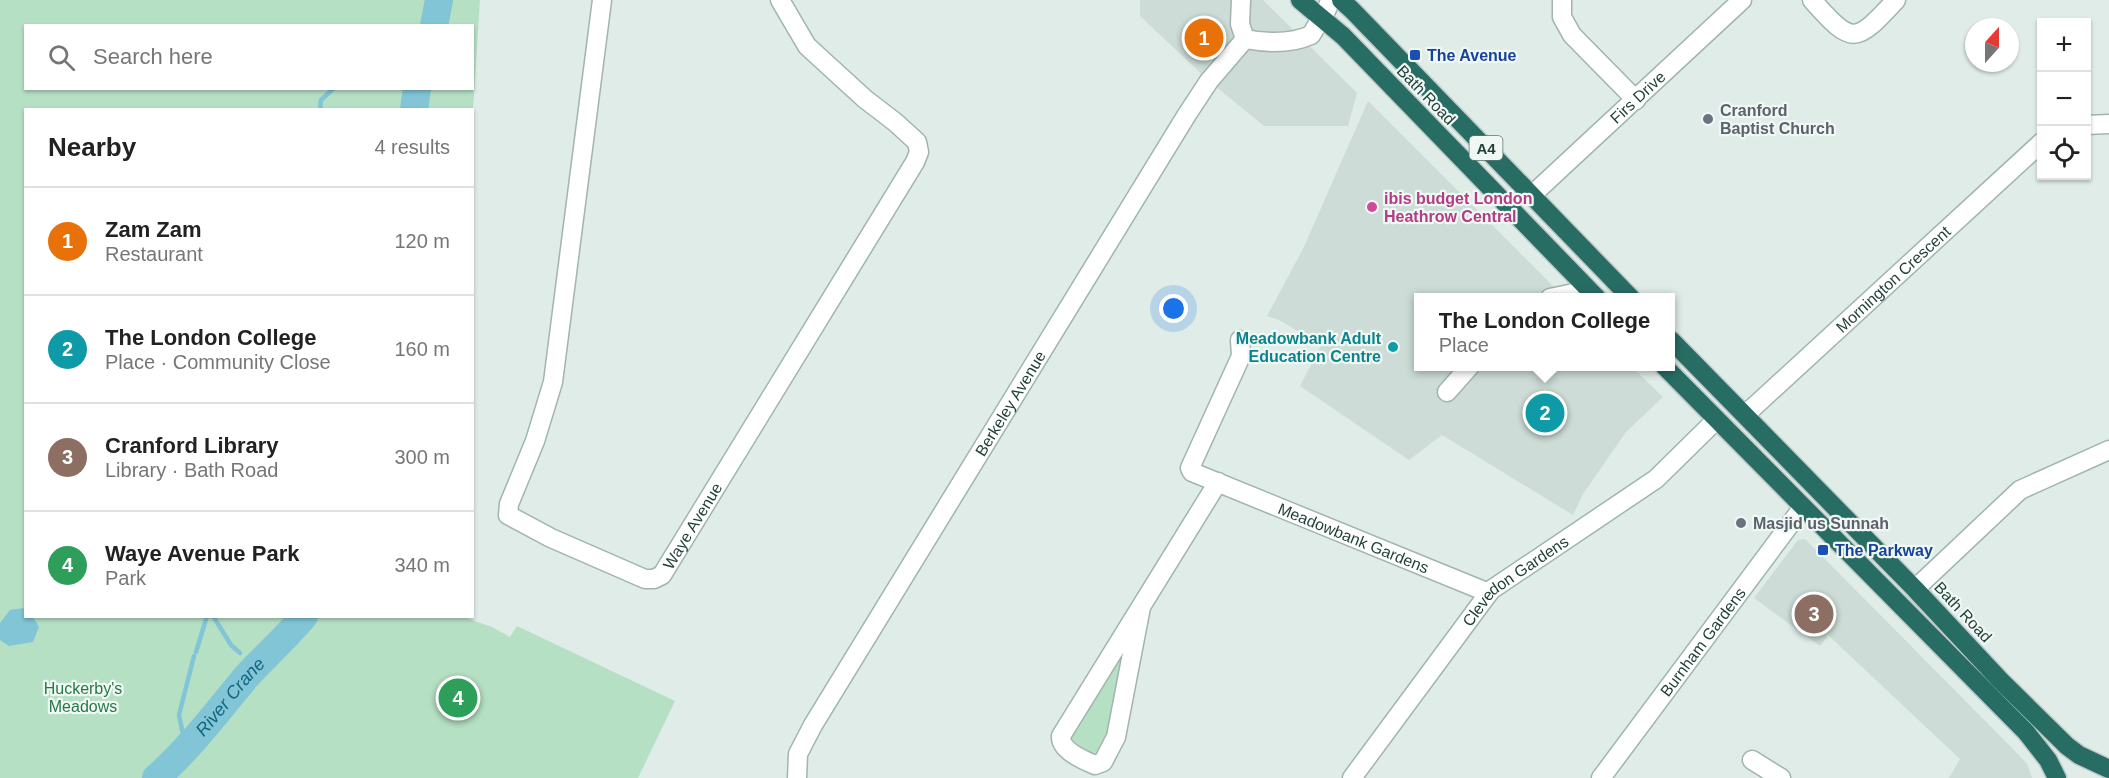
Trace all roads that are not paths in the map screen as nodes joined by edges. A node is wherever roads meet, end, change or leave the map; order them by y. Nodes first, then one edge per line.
1 (603, 0) edge
2 (780, 0) edge
3 (1241, 0) edge
4 (1300, 0) edge
5 (1330, 0) edge
6 (1341, 0) edge
7 (1562, 0) edge
8 (1742, 0) edge
9 (1812, 0) edge
10 (1896, 0) edge
11 (1321, 19) junction
12 (1245, 39) junction
13 (1636, 100) junction
14 (2109, 124) edge
15 (2091, 125) edge
16 (2037, 147) edge
17 (1532, 195) junction
18 (1572, 273) junction
19 (1554, 293) edge
20 (1592, 293) edge
21 (1627, 293) edge
22 (1240, 340) dead end
23 (1675, 344) edge
24 (1466, 371) edge
25 (1669, 371) edge
26 (1447, 392) dead end
27 (1745, 416) junction
28 (1716, 420) junction
29 (2109, 450) edge
30 (1218, 483) junction
31 (1803, 507) junction
32 (1915, 589) junction
33 (1489, 593) junction
34 (1141, 607) junction
35 (2109, 771) edge
36 (797, 778) edge
37 (1352, 778) edge
38 (1601, 778) edge
39 (2057, 778) edge
40 (2099, 778) edge

1 - 2 street, Waye Avenue
3 - 12 street
4 - 11 highway, Bath Road / A4
5 - 11 street
6 - 17 highway, Bath Road / A4
7 - 13 street
8 - 13 street, Firs Drive
9 - 10 street
11 - 12 street
11 - 18 highway, Bath Road / A4
12 - 36 street, Berkeley Avenue
13 - 17 street, Firs Drive
14 - 15 street
16 - 27 street, Mornington Crescent
17 - 21 highway, Bath Road / A4
18 - 19 street
18 - 20 highway, Bath Road / A4
22 - 30 street, Meadowbank Gardens
23 - 27 highway, Bath Road
24 - 26 street
25 - 28 highway
27 - 32 highway, Bath Road
28 - 31 highway
28 - 33 street, Clevedon Gardens
29 - 32 street
30 - 33 street, Meadowbank Gardens
30 - 34 street
31 - 38 street, Burnham Gardens
31 - 39 highway
32 - 35 highway, Bath Road
33 - 37 street, Clevedon Gardens
34 - 34 street
35 - 40 highway

